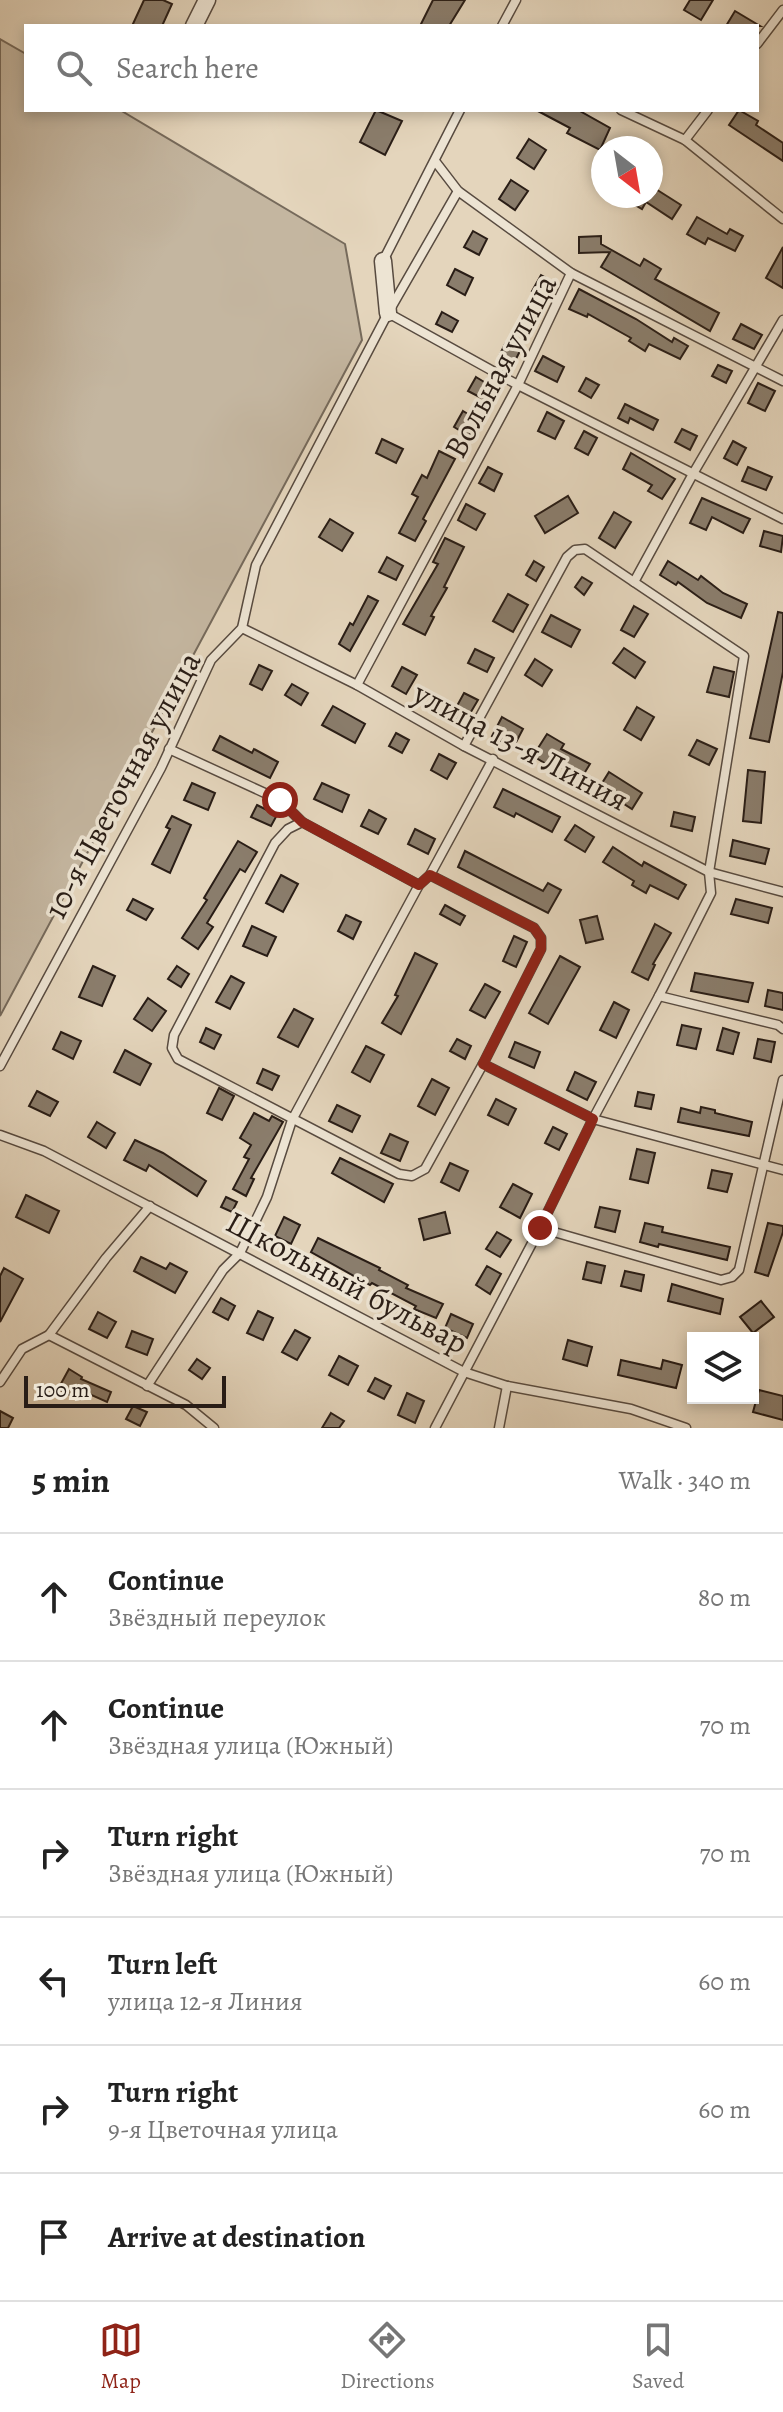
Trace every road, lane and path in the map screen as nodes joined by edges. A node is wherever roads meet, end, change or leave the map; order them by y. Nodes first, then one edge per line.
1 (207, 0) edge
2 (516, 0) edge
3 (782, 12) edge
4 (195, 24) edge
5 (503, 24) edge
6 (759, 41) edge
7 (459, 112) edge
8 (625, 112) edge
9 (706, 112) edge
10 (685, 140) junction
11 (435, 161) junction
12 (458, 191) junction
13 (783, 219) edge
14 (383, 261) joint
15 (571, 273) junction
16 (388, 313) junction
17 (783, 320) edge
18 (756, 367) junction
19 (783, 381) edge
20 (518, 385) junction
21 (694, 472) junction
22 (783, 519) edge
23 (634, 582) junction
24 (242, 628) junction
25 (357, 685) junction
26 (464, 746) junction
27 (169, 749) junction
28 (493, 759) junction
29 (302, 822) junction
30 (709, 872) junction
31 (430, 875) junction
32 (419, 885) junction
33 (783, 892) edge
34 (659, 996) junction
35 (783, 1029) edge
36 (483, 1064) junction
37 (0, 1066) edge
38 (783, 1080) edge
39 (593, 1119) junction
40 (292, 1120) junction
41 (0, 1135) edge
42 (764, 1166) junction
43 (783, 1170) edge
44 (150, 1206) junction
45 (540, 1228) junction
46 (240, 1253) junction
47 (49, 1335) junction
48 (464, 1372) junction
49 (0, 1382) edge
50 (147, 1386) junction
51 (507, 1386) junction
52 (214, 1428) edge
53 (435, 1428) edge
54 (499, 1428) edge
55 (686, 1428) edge

1 - 4 street
2 - 5 lane
3 - 6 lane
7 - 11 lane
8 - 10 lane
9 - 10 lane
10 - 13 lane
11 - 12 lane
11 - 14 lane
12 - 15 lane
12 - 16 lane
14 - 16 street
15 - 18 lane, Вольная улица
15 - 20 lane, Вольная улица
16 - 20 lane
16 - 24 lane
17 - 18 lane
18 - 19 lane, Вольная улица
18 - 21 lane
20 - 21 lane
20 - 25 lane, Вольная улица
21 - 22 lane
21 - 23 lane
23 - 26 lane
23 - 30 lane
24 - 25 lane, улица 13-я Линия
24 - 27 lane, 10-я Цветочная улица
25 - 26 lane, улица 13-я Линия
26 - 28 lane, улица 13-я Линия
27 - 29 lane
27 - 37 lane, 10-я Цветочная улица
28 - 30 lane, улица 13-я Линия
28 - 31 lane
29 - 32 lane
29 - 40 lane
30 - 33 lane, улица 13-я Линия
30 - 34 lane
31 - 32 lane
31 - 36 lane
32 - 40 lane
34 - 35 lane
34 - 39 lane
36 - 39 lane
36 - 40 lane
38 - 42 lane
39 - 42 lane
39 - 45 lane
40 - 46 lane
41 - 44 lane, Школьный бульвар
42 - 43 lane
42 - 45 lane
44 - 46 lane, Школьный бульвар
44 - 47 lane
45 - 48 lane
46 - 48 lane, Школьный бульвар
46 - 50 lane
47 - 49 lane
47 - 50 lane
48 - 51 lane, Школьный бульвар
48 - 53 lane
50 - 52 lane
51 - 54 lane
51 - 55 lane, Школьный бульвар

